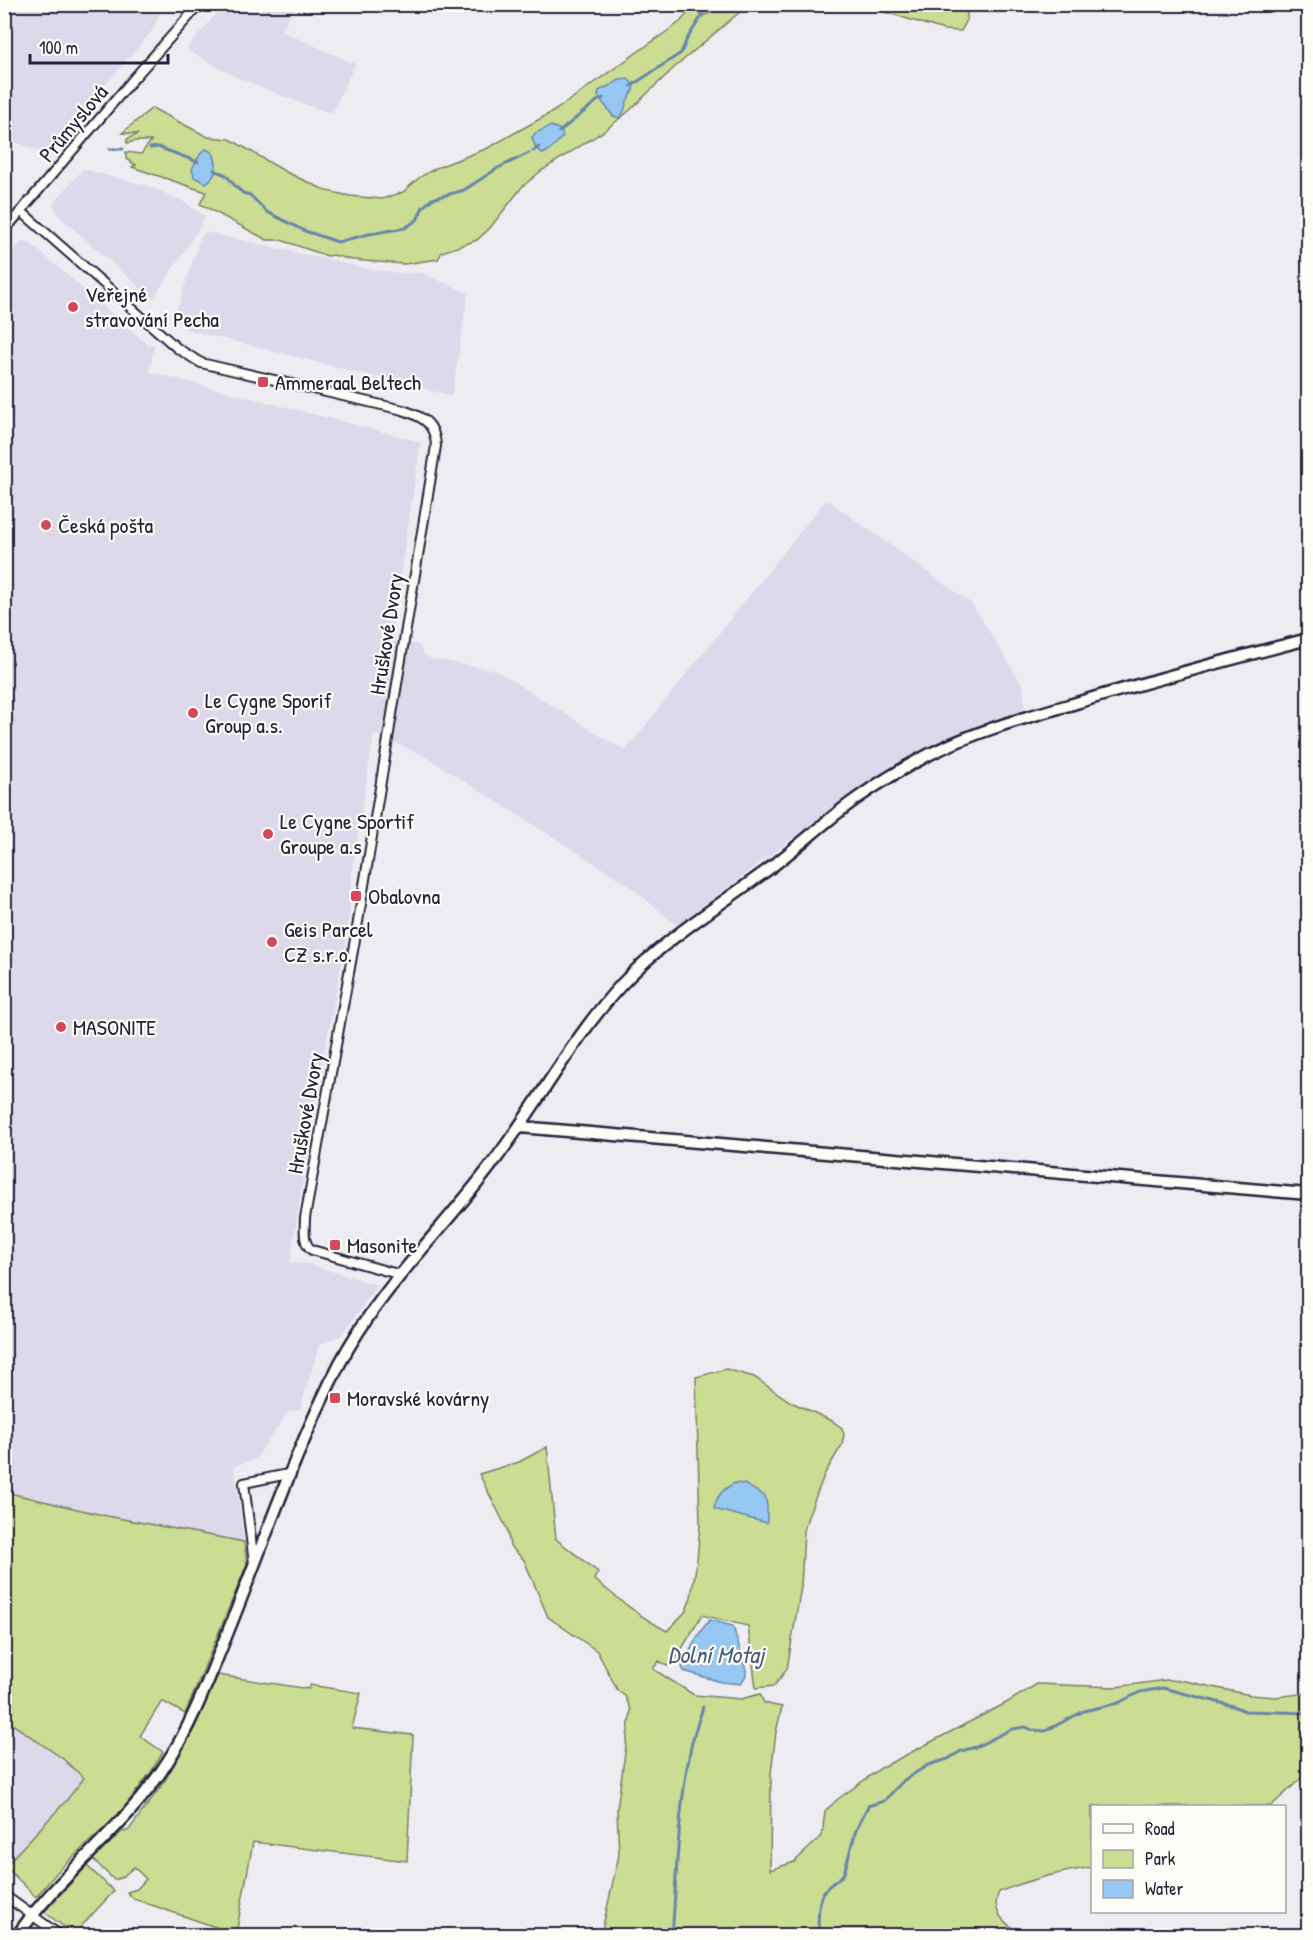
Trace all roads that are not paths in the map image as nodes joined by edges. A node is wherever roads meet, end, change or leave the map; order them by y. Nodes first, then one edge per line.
1 (200, 4) edge
2 (22, 212) junction
3 (4, 231) edge
4 (1308, 639) edge
5 (520, 1127) junction
6 (1308, 1194) edge
7 (401, 1275) junction
8 (288, 1473) junction
9 (255, 1564) junction
10 (4, 1895) edge
11 (31, 1915) junction
12 (16, 1935) edge
13 (61, 1935) edge

1 - 2 street, Průmyslová
2 - 3 street
2 - 7 street, Hruškové Dvory
4 - 5 street
5 - 6 street
5 - 7 street
7 - 8 street
8 - 9 street
8 - 9 street
9 - 11 street
10 - 11 street
11 - 12 street
11 - 13 street

